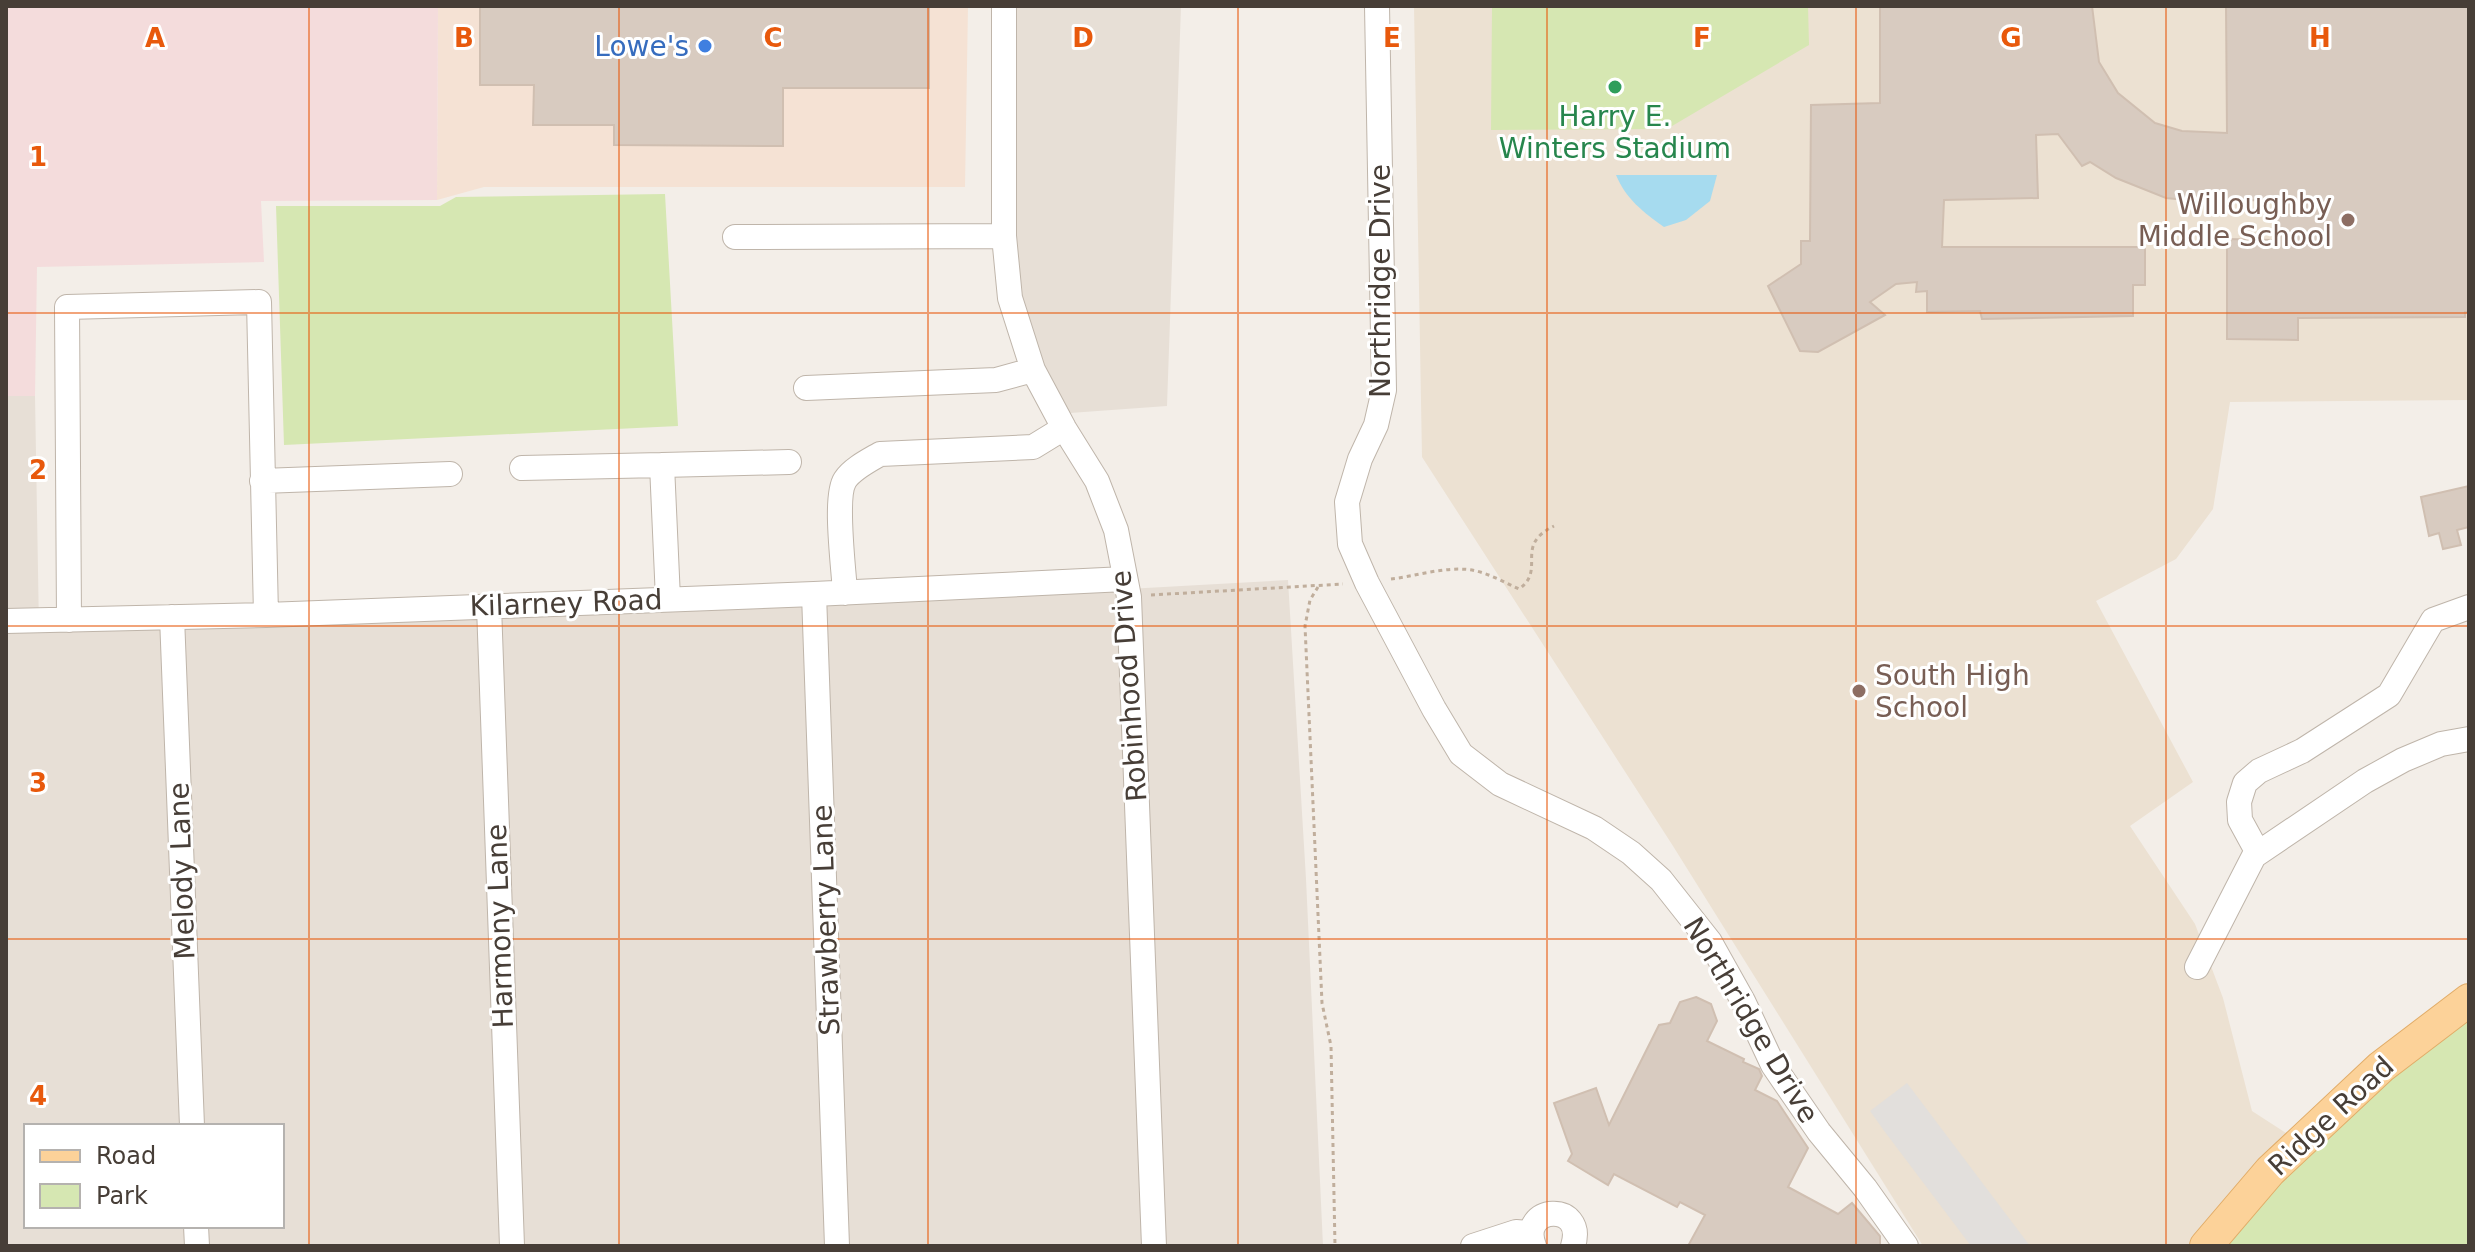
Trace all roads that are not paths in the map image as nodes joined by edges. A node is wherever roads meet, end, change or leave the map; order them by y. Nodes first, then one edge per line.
1 (1004, 6) edge
2 (1377, 6) edge
3 (1004, 236) junction
4 (735, 237) dead end
5 (1033, 370) junction
6 (806, 388) dead end
7 (1064, 428) junction
8 (789, 462) dead end
9 (662, 465) junction
10 (522, 468) dead end
11 (450, 474) dead end
12 (262, 481) junction
13 (1125, 579) junction
14 (845, 593) junction
15 (814, 594) junction
16 (668, 599) junction
17 (489, 606) junction
18 (2469, 607) edge
19 (266, 615) junction
20 (172, 617) junction
21 (69, 620) junction
22 (6, 621) edge
23 (2469, 739) edge
24 (2258, 853) junction
25 (2197, 967) dead end
26 (2469, 1000) edge
27 (192, 1124) edge
28 (1532, 1240) edge
29 (512, 1246) edge
30 (837, 1246) edge
31 (1154, 1246) edge
32 (1473, 1246) edge
33 (1573, 1246) edge
34 (1906, 1246) edge
35 (2206, 1246) edge

1 - 3 street, Robinhood Drive
2 - 34 street, Northridge Drive
3 - 4 street
3 - 5 street, Robinhood Drive
5 - 6 street
5 - 7 street, Robinhood Drive
7 - 13 street, Robinhood Drive
7 - 14 street
8 - 9 street
9 - 10 street
9 - 16 street
11 - 12 street
12 - 19 street
12 - 21 street
13 - 14 street, Kilarney Road
13 - 31 street, Robinhood Drive
14 - 15 street, Kilarney Road
15 - 16 street, Kilarney Road
15 - 30 street, Strawberry Lane
16 - 17 street, Kilarney Road
17 - 19 street, Kilarney Road
17 - 29 street, Harmony Lane
18 - 24 street
19 - 20 street, Kilarney Road
20 - 21 street, Kilarney Road
20 - 27 street, Melody Lane
21 - 22 street, Kilarney Road
23 - 24 street
24 - 25 street
26 - 35 main road, Ridge Road
28 - 32 street
28 - 33 street

